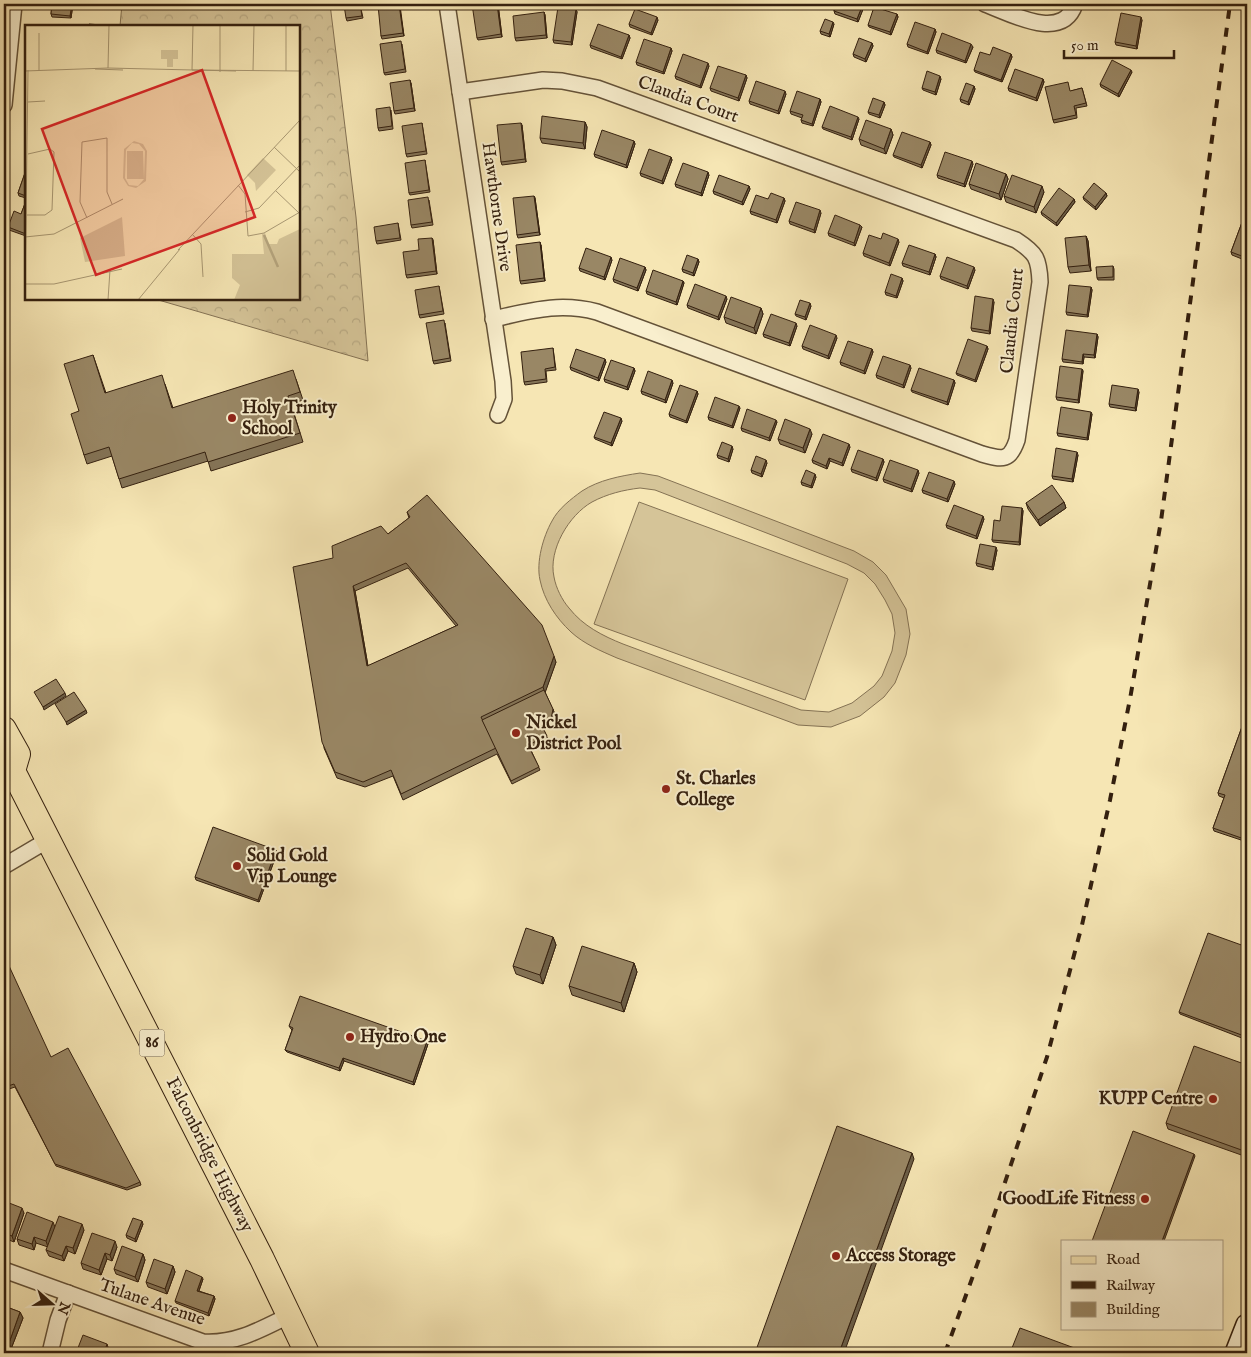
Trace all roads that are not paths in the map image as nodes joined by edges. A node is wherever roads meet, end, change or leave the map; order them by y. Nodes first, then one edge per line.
1 (14, 4) edge
2 (448, 4) edge
3 (985, 4) edge
4 (1075, 4) edge
5 (460, 92) junction
6 (4, 105) edge
7 (493, 319) junction
8 (498, 415) dead end
9 (4, 729) edge
10 (9, 770) edge
11 (48, 840) junction
12 (4, 866) edge
13 (4, 1270) edge
14 (68, 1293) junction
15 (288, 1316) junction
16 (1247, 1325) edge
17 (50, 1353) edge
18 (307, 1353) edge
19 (1236, 1353) edge

1 - 6 street
2 - 5 street, Hawthorne Drive
3 - 4 street
5 - 7 street, Hawthorne Drive
5 - 7 street, Claudia Court
7 - 8 street, Hawthorne Drive
9 - 10 main road, Falconbridge Highway / 86
10 - 11 main road, Falconbridge Highway / 86
11 - 12 street
11 - 15 main road, Falconbridge Highway / 86
13 - 14 street, Tulane Avenue
14 - 15 street, Tulane Avenue
14 - 17 street
15 - 18 main road, Falconbridge Highway / 86
16 - 19 main road

